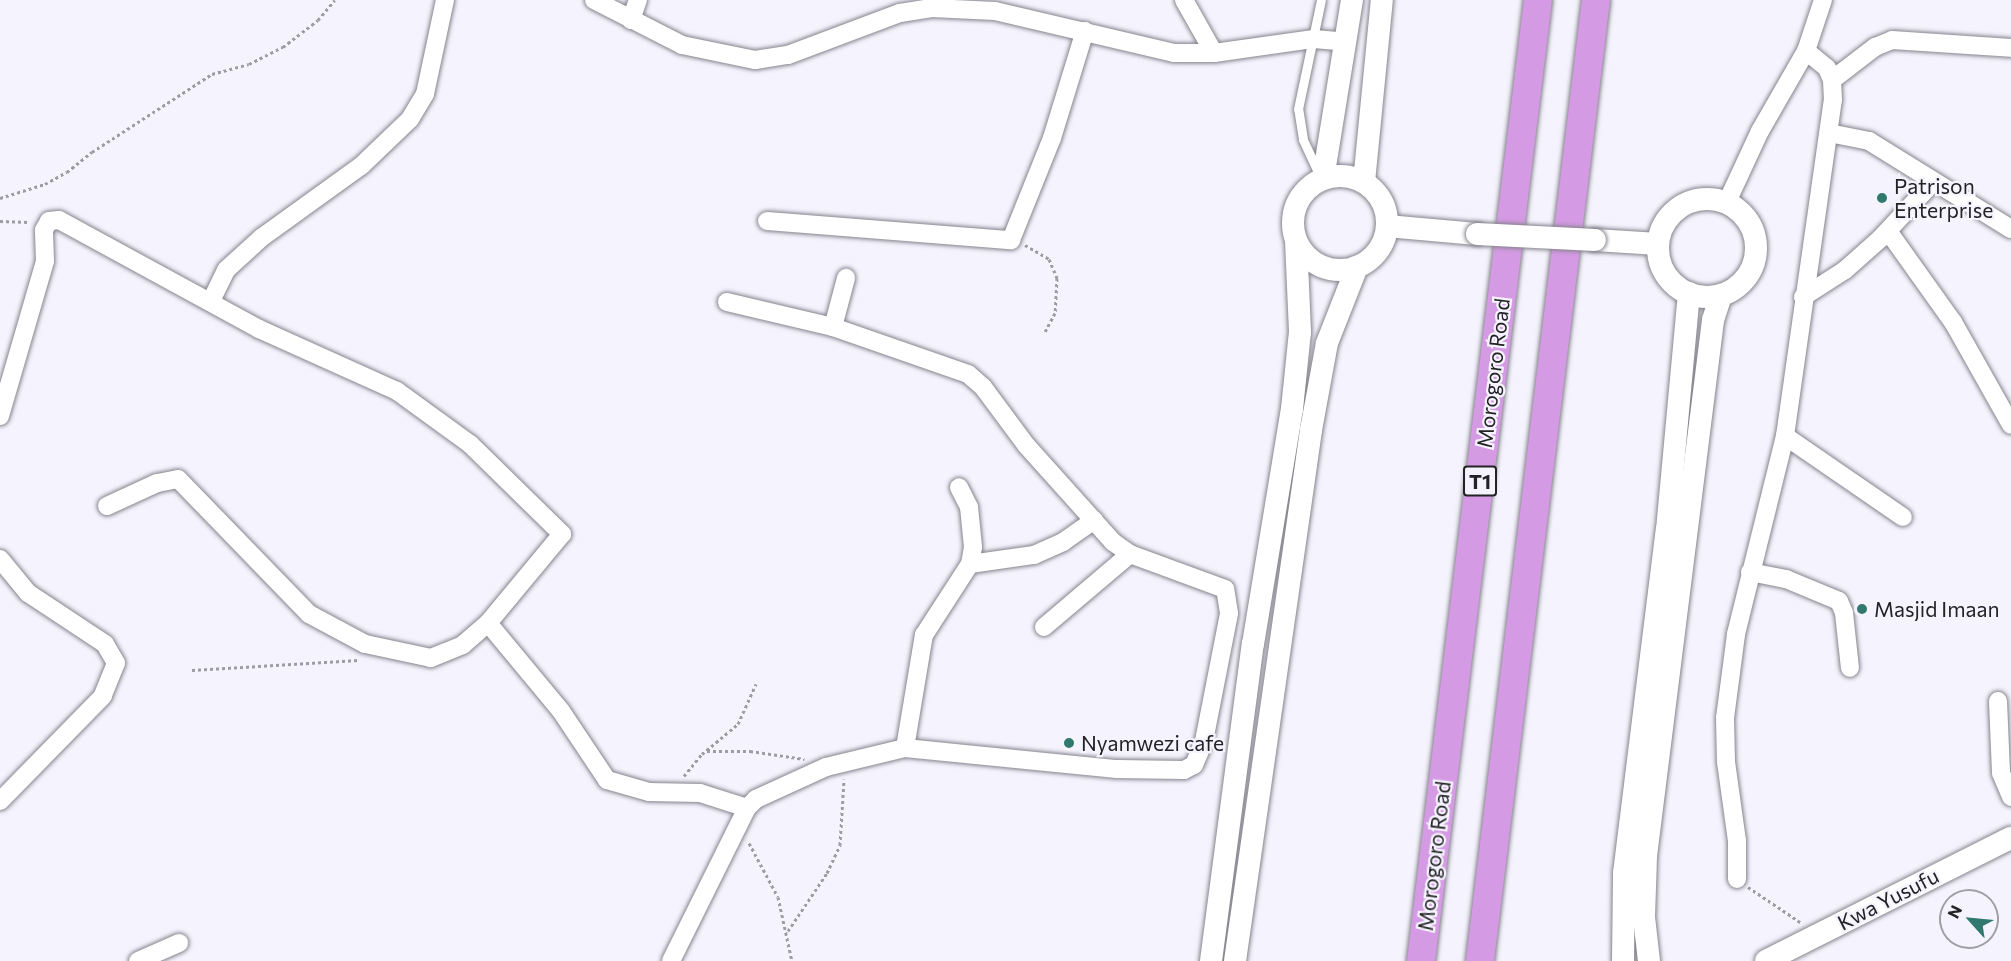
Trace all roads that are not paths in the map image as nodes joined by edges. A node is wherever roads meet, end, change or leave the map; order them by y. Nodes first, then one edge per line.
1 (445, 0) edge
2 (594, 0) edge
3 (638, 0) edge
4 (1184, 0) edge
5 (1321, 0) edge
6 (1352, 0) edge
7 (1383, 0) edge
8 (1538, 0) edge
9 (1596, 0) edge
10 (1823, 0) edge
11 (898, 6) edge
12 (631, 20) junction
13 (1085, 31) junction
14 (1314, 39) junction
15 (1346, 42) junction
16 (2011, 48) edge
17 (1806, 51) junction
18 (1214, 53) junction
19 (1832, 80) junction
20 (1829, 133) junction
21 (1323, 179) junction
22 (1364, 182) junction
23 (1932, 183) junction
24 (1727, 202) junction
25 (767, 220) dead end
26 (1387, 226) junction
27 (2011, 229) edge
28 (1888, 231) junction
29 (1296, 241) junction
30 (1658, 244) junction
31 (1357, 267) junction
32 (846, 278) dead end
33 (1689, 294) junction
34 (1721, 295) junction
35 (1803, 297) junction
36 (211, 301) junction
37 (728, 302) dead end
38 (833, 327) junction
39 (0, 416) edge
40 (2011, 425) edge
41 (1785, 436) junction
42 (959, 487) dead end
43 (107, 506) dead end
44 (1903, 517) dead end
45 (1094, 520) junction
46 (1130, 554) junction
47 (0, 559) edge
48 (970, 564) junction
49 (1750, 572) junction
50 (488, 623) junction
51 (1044, 627) dead end
52 (1850, 668) dead end
53 (1998, 701) dead end
54 (905, 748) junction
55 (2011, 797) edge
56 (0, 801) edge
57 (747, 808) junction
58 (2011, 838) edge
59 (1737, 879) road end
60 (179, 943) dead end
61 (138, 961) edge
62 (671, 961) edge
63 (1211, 961) edge
64 (1235, 961) edge
65 (1421, 961) edge
66 (1480, 961) edge
67 (1623, 961) edge
68 (1649, 961) edge
69 (1766, 961) edge

1 - 36 street
2 - 12 street
3 - 12 street
4 - 18 street
5 - 14 lane
6 - 15 street
7 - 22 street
8 - 65 highway, Morogoro Road / T1
9 - 66 highway
10 - 17 street
11 - 12 street
11 - 13 street
13 - 18 street
13 - 25 street
14 - 15 street
14 - 18 street
14 - 21 lane
15 - 21 street
16 - 19 street
17 - 19 street
17 - 24 street
19 - 20 street
20 - 23 street
20 - 35 street
21 - 22 street
21 - 29 street
22 - 26 street
23 - 27 street
23 - 28 street
24 - 30 street
24 - 34 street
26 - 30 street, bridge
26 - 31 street
28 - 35 street
28 - 40 street
29 - 31 street
29 - 63 street
30 - 33 street
31 - 64 street
32 - 38 street
33 - 34 street
33 - 67 street
34 - 68 street
35 - 41 street
36 - 39 street
36 - 50 street
37 - 38 street
38 - 45 street
41 - 44 street
41 - 49 street
42 - 48 street
43 - 50 street
45 - 46 street
45 - 48 street
46 - 51 street
46 - 54 street
47 - 56 street
48 - 54 street
49 - 52 street
49 - 59 street
50 - 57 street
53 - 55 street
54 - 57 street
57 - 62 street
58 - 69 street, Kwa Yusufu
60 - 61 street

